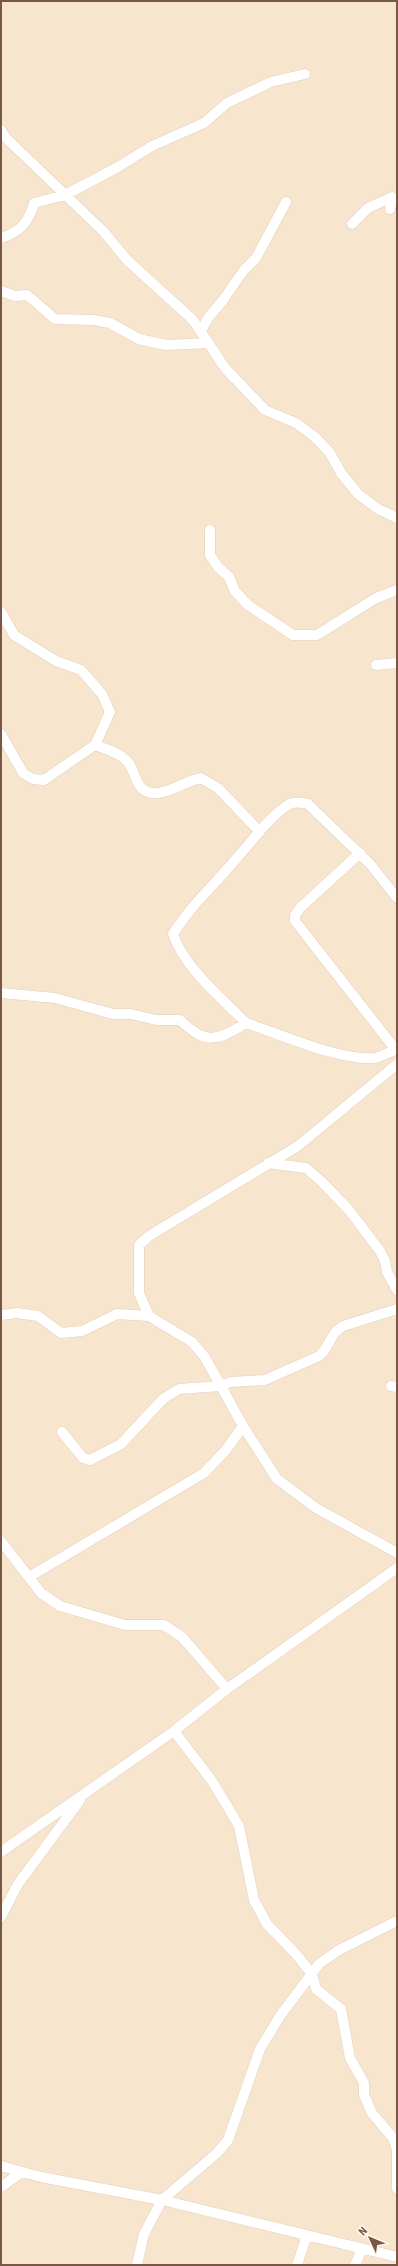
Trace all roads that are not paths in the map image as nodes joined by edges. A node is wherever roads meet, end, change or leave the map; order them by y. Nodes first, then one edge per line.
1 (305, 74) dead end
2 (2, 134) edge
3 (65, 195) junction
4 (286, 202) dead end
5 (390, 209) dead end
6 (352, 224) dead end
7 (1, 238) edge
8 (1, 291) edge
9 (201, 331) junction
10 (209, 343) junction
11 (397, 518) edge
12 (210, 530) dead end
13 (397, 590) edge
14 (1, 612) edge
15 (397, 663) edge
16 (376, 665) dead end
17 (1, 734) edge
18 (95, 745) junction
19 (260, 832) junction
20 (360, 853) junction
21 (397, 898) edge
22 (4, 995) edge
23 (246, 1023) junction
24 (396, 1050) edge
25 (397, 1064) edge
26 (268, 1164) junction
27 (397, 1290) edge
28 (397, 1310) edge
29 (1, 1315) edge
30 (149, 1316) junction
31 (221, 1386) junction
32 (243, 1426) junction
33 (62, 1432) dead end
34 (1, 1540) edge
35 (397, 1553) edge
36 (397, 1568) edge
37 (30, 1577) junction
38 (227, 1688) junction
39 (174, 1731) junction
40 (86, 1792) junction
41 (1, 1852) edge
42 (1, 1917) edge
43 (397, 1921) edge
44 (312, 1974) junction
45 (1, 2166) edge
46 (22, 2172) junction
47 (1, 2187) edge
48 (397, 2189) edge
49 (162, 2200) junction
50 (308, 2235) junction
51 (362, 2249) junction
52 (397, 2258) edge
53 (137, 2265) edge
54 (297, 2265) edge
55 (355, 2265) edge

1 - 3 street
2 - 3 street
3 - 7 street
3 - 9 street
4 - 9 street
5 - 6 street
8 - 10 street
9 - 10 street
10 - 11 street
12 - 13 street
14 - 18 street
15 - 16 street
17 - 18 street
18 - 19 street
19 - 20 street
19 - 23 street
20 - 21 street
20 - 24 street
22 - 23 street
23 - 24 street
25 - 26 street
26 - 27 street
26 - 30 street
28 - 31 street
29 - 30 street
30 - 31 street
31 - 32 street
31 - 33 street
32 - 35 street
32 - 37 street
34 - 37 street
36 - 38 street
37 - 38 street
38 - 39 street
39 - 40 street
39 - 44 street
40 - 41 street
40 - 42 street
43 - 44 street
44 - 48 street
44 - 49 street
45 - 46 street
46 - 47 street
46 - 49 street
49 - 50 street
49 - 53 street
50 - 51 street
50 - 54 street
51 - 52 street
51 - 55 street

